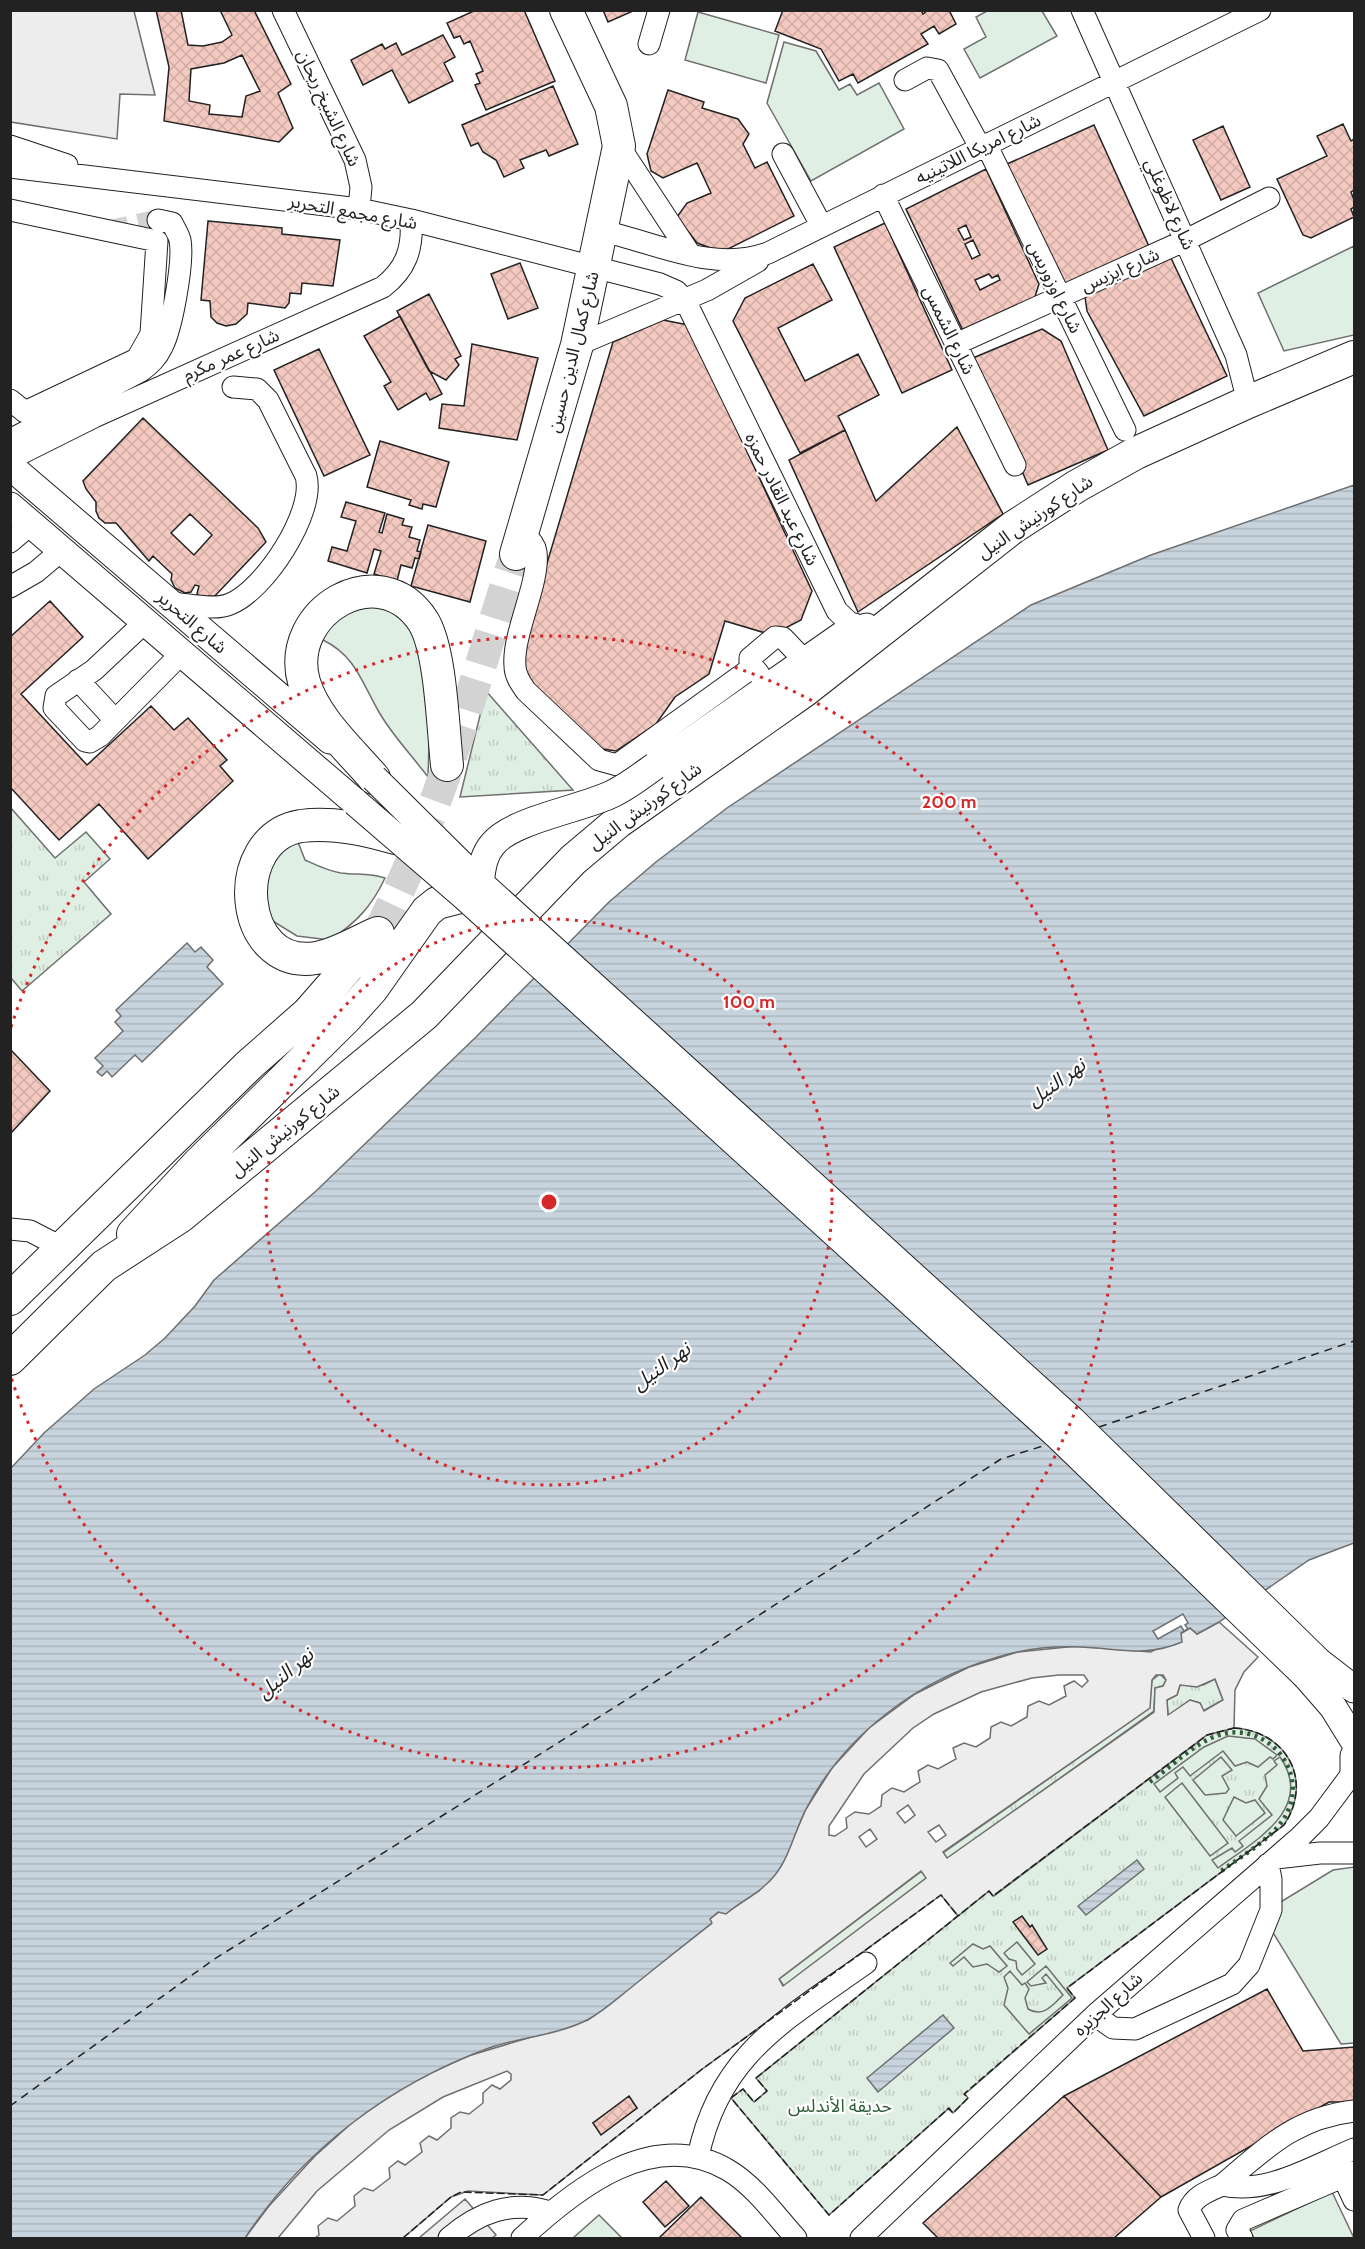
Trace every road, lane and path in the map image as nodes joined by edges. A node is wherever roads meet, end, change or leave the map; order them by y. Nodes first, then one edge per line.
1 (282, 10) edge
2 (566, 10) edge
3 (659, 10) edge
4 (1082, 10) edge
5 (1260, 10) edge
6 (650, 44) dead end
7 (905, 80) dead end
8 (1116, 83) junction
9 (10, 146) edge
10 (619, 146) junction
11 (983, 146) junction
12 (783, 154) dead end
13 (10, 167) edge
14 (108, 178) junction
15 (883, 195) junction
16 (1269, 198) dead end
17 (359, 209) junction
18 (10, 210) edge
19 (158, 220) dead end
20 (411, 220) junction
21 (821, 225) junction
22 (602, 231) junction
23 (1186, 240) junction
24 (768, 253) junction
25 (690, 254) junction
26 (594, 269) junction
27 (1060, 297) junction
28 (685, 300) junction
29 (956, 344) junction
30 (577, 345) junction
31 (1354, 357) edge
32 (233, 387) dead end
33 (10, 400) edge
34 (1248, 402) junction
35 (1125, 430) dead end
36 (10, 440) edge
37 (10, 459) edge
38 (1015, 465) dead end
39 (10, 466) edge
40 (10, 506) edge
41 (31, 524) junction
42 (10, 542) edge
43 (519, 544) joint
44 (62, 550) junction
45 (10, 586) edge
46 (922, 598) junction
47 (171, 603) junction
48 (144, 623) junction
49 (854, 627) junction
50 (180, 655) junction
51 (804, 660) junction
52 (761, 676) junction
53 (78, 680) junction
54 (115, 720) junction
55 (447, 765) dead end
56 (374, 778) junction
57 (396, 838) junction
58 (472, 890) junction
59 (10, 1229) edge
60 (53, 1258) junction
61 (104, 1266) junction
62 (73, 1296) junction
63 (10, 1299) edge
64 (10, 1359) edge
65 (1312, 1669) junction
66 (1354, 1689) edge
67 (1354, 1741) edge
68 (1354, 1756) edge
69 (1354, 1772) edge
70 (1354, 1853) edge
71 (1272, 1861) junction
72 (866, 1963) dead end
73 (1095, 2015) junction
74 (1354, 2111) edge
75 (1354, 2149) edge
76 (698, 2157) junction
77 (1333, 2157) junction
78 (1349, 2175) edge
79 (1222, 2185) junction
80 (1354, 2200) edge
81 (550, 2212) junction
82 (449, 2238) edge
83 (522, 2238) edge
84 (796, 2238) edge
85 (861, 2238) edge
86 (1204, 2238) edge
87 (1242, 2238) edge

1 - 17 street, شارع الشيخ ريحان
2 - 10 highway
3 - 6 street
4 - 8 street, شارع لاظوغلي
5 - 8 street, شارع امريكا اللاتينيه
7 - 11 street, شارع اوزوريس
8 - 11 street, شارع امريكا اللاتينيه
8 - 23 street, شارع لاظوغلي
9 - 14 street
10 - 22 highway, شارع كمال الدين حسين
10 - 25 street
11 - 15 street, شارع امريكا اللاتينيه
11 - 27 street, شارع اوزوريس
12 - 21 street
13 - 14 street, شارع مجمع التحرير
14 - 17 street, شارع مجمع التحرير
15 - 21 street, شارع امريكا اللاتينيه
15 - 29 street, شارع الشمس
16 - 23 street, شارع ايزيس
17 - 20 street, شارع مجمع التحرير
18 - 33 street
19 - 36 street
20 - 26 street, شارع مجمع التحرير
20 - 37 street, شارع عمر مكرم
21 - 24 street, شارع امريكا اللاتينيه
22 - 25 street, شارع امريكا اللاتينيه
22 - 26 highway, شارع كمال الدين حسين
23 - 27 street, شارع ايزيس
23 - 34 street, شارع لاظوغلي
24 - 25 street, شارع امريكا اللاتينيه
24 - 28 street
26 - 28 street, شارع مجمع التحرير
26 - 30 highway, شارع كمال الدين حسين
27 - 29 street, شارع ايزيس
27 - 35 street, شارع اوزوريس
28 - 30 street
28 - 49 street, شارع عبد القادر حمزه
29 - 38 street, شارع الشمس
30 - 43 highway, شارع كمال الدين حسين
31 - 34 highway, شارع كورنيش النيل
32 - 47 street
34 - 46 highway, شارع كورنيش النيل
39 - 47 main road, شارع التحرير
40 - 41 main road, شارع التحرير
41 - 42 street
41 - 44 main road, شارع التحرير
43 - 52 street
44 - 45 street
44 - 48 main road, شارع التحرير
46 - 49 street
46 - 61 highway, شارع كورنيش النيل
47 - 56 main road, شارع التحرير
48 - 50 main road, شارع التحرير
48 - 53 street
49 - 51 main road
50 - 54 street
50 - 57 main road, شارع التحرير, bridge
51 - 52 main road
51 - 52 street
52 - 58 main road, bridge
53 - 54 street
53 - 54 street
55 - 56 highway
56 - 58 main road, شارع التحرير, bridge
57 - 58 main road, شارع التحرير, bridge
57 - 60 highway
58 - 61 highway
58 - 65 main road, bridge
59 - 60 street
60 - 62 highway
60 - 63 highway
61 - 62 highway, شارع كورنيش النيل
62 - 64 highway, شارع كورنيش النيل
65 - 66 main road
65 - 67 main road
68 - 69 main road
69 - 71 street, شارع الجزيره
70 - 71 street
71 - 73 street, شارع الجزيره
71 - 73 street
72 - 76 street
73 - 85 street, شارع الجزيره
74 - 79 street
75 - 77 street
76 - 81 street
76 - 84 street
77 - 78 street
77 - 79 street
78 - 80 street
78 - 87 street
79 - 86 street
81 - 82 street
81 - 83 street

